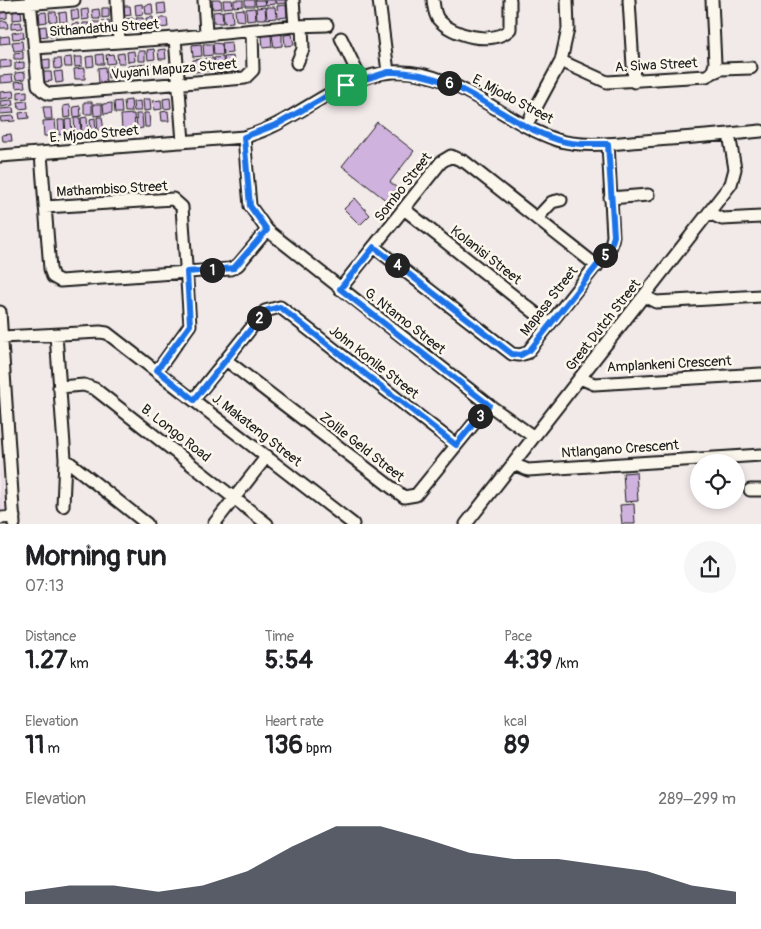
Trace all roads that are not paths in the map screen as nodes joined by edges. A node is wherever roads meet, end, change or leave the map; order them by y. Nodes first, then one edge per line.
1 (72, 0) edge
2 (117, 0) edge
3 (204, 0) edge
4 (293, 0) edge
5 (379, 0) edge
6 (433, 0) edge
7 (510, 0) edge
8 (567, 0) edge
9 (629, 0) edge
10 (712, 0) edge
11 (30, 2) edge
12 (0, 6) edge
13 (326, 25) dead end
14 (298, 26) junction
15 (252, 30) junction
16 (206, 33) junction
17 (175, 38) junction
18 (341, 38) dead end
19 (119, 41) junction
20 (36, 48) junction
21 (561, 61) junction
22 (297, 63) dead end
23 (751, 68) dead end
24 (388, 72) junction
25 (712, 73) junction
26 (361, 80) junction
27 (634, 82) junction
28 (178, 85) junction
29 (526, 126) junction
30 (761, 131) edge
31 (729, 134) junction
32 (244, 137) junction
33 (183, 142) junction
34 (608, 144) junction
35 (41, 154) junction
36 (0, 156) edge
37 (648, 195) dead end
38 (610, 198) junction
39 (562, 200) dead end
40 (45, 208) junction
41 (404, 209) junction
42 (709, 213) junction
43 (761, 217) edge
44 (537, 218) junction
45 (267, 230) junction
46 (374, 247) junction
47 (597, 266) junction
48 (187, 272) junction
49 (340, 289) junction
50 (644, 296) junction
51 (761, 296) edge
52 (0, 312) edge
53 (550, 324) junction
54 (56, 335) junction
55 (2, 337) junction
56 (226, 360) junction
57 (157, 370) junction
58 (761, 374) edge
59 (580, 378) junction
60 (59, 387) junction
61 (194, 400) junction
62 (489, 405) junction
63 (534, 437) junction
64 (456, 445) junction
65 (761, 455) edge
66 (267, 456) junction
67 (65, 459) junction
68 (513, 464) junction
69 (235, 499) junction
70 (63, 506) dead end
71 (0, 518) edge
72 (14, 520) edge
73 (147, 524) edge
74 (214, 524) edge
75 (267, 524) edge
76 (353, 524) edge
77 (466, 524) edge

1 - 11 street
2 - 19 street
3 - 16 street
4 - 14 street
5 - 24 street
6 - 7 street
8 - 21 street
9 - 27 street
10 - 25 street, A. Siwa Street
11 - 12 street
11 - 20 street
13 - 14 street, Sithandathu Street
14 - 15 street, Sithandathu Street
14 - 22 street
15 - 16 street, Sithandathu Street
15 - 28 street, Vuyani Mapuza Street
16 - 17 street, Sithandathu Street
17 - 19 street, Sithandathu Street
17 - 28 street
18 - 26 street
19 - 20 street, Sithandathu Street
20 - 28 street, Vuyani Mapuza Street
21 - 27 street, A. Siwa Street
21 - 29 street
23 - 25 street
24 - 26 street, E. Mjodo Street
24 - 29 street, E. Mjodo Street
25 - 27 street, A. Siwa Street
26 - 32 street, E. Mjodo Street
28 - 33 street
29 - 34 street, E. Mjodo Street
30 - 31 street, E. Mjodo Street
31 - 34 street, E. Mjodo Street
31 - 42 street, Great Dutch Street
32 - 33 street, E. Mjodo Street
32 - 45 street, G. Ntamo Street
33 - 35 street, E. Mjodo Street
34 - 38 street, Mapasa Street
35 - 36 street, E. Mjodo Street
35 - 40 street
37 - 38 street
38 - 47 street, Mapasa Street
39 - 44 street
40 - 48 street
40 - 48 street, Mathambiso Street
41 - 44 street, Sombo Street
41 - 46 street, Sombo Street
41 - 53 street, Kolanisi Street
42 - 43 street
42 - 50 street, Great Dutch Street
44 - 47 street, Sombo Street
45 - 48 street
45 - 49 street, G. Ntamo Street
46 - 49 street, Sombo Street
46 - 53 street, Mapasa Street
47 - 53 street, Mapasa Street
48 - 57 street, Mathambiso Street
49 - 62 street, G. Ntamo Street
50 - 51 street
50 - 59 street, Great Dutch Street
52 - 55 street
54 - 55 street, J. Makateng Street
54 - 57 street, J. Makateng Street
54 - 60 street
55 - 72 street
56 - 61 street
56 - 64 street, Zolile Geld Street
56 - 64 street, John Konile Street
57 - 61 street, J. Makateng Street
58 - 59 street, Amplankeni Crescent
59 - 63 street, Great Dutch Street
60 - 67 street
60 - 69 street, B. Longo Road
61 - 66 street, J. Makateng Street
62 - 63 street, G. Ntamo Street
62 - 64 street, Zolile Geld Street
63 - 68 street, Great Dutch Street
65 - 68 street, Ntlangano Crescent
66 - 69 street
66 - 76 street, J. Makateng Street
67 - 70 street
67 - 73 street
68 - 77 street, Great Dutch Street
69 - 74 street
69 - 75 street, B. Longo Road
71 - 72 street

